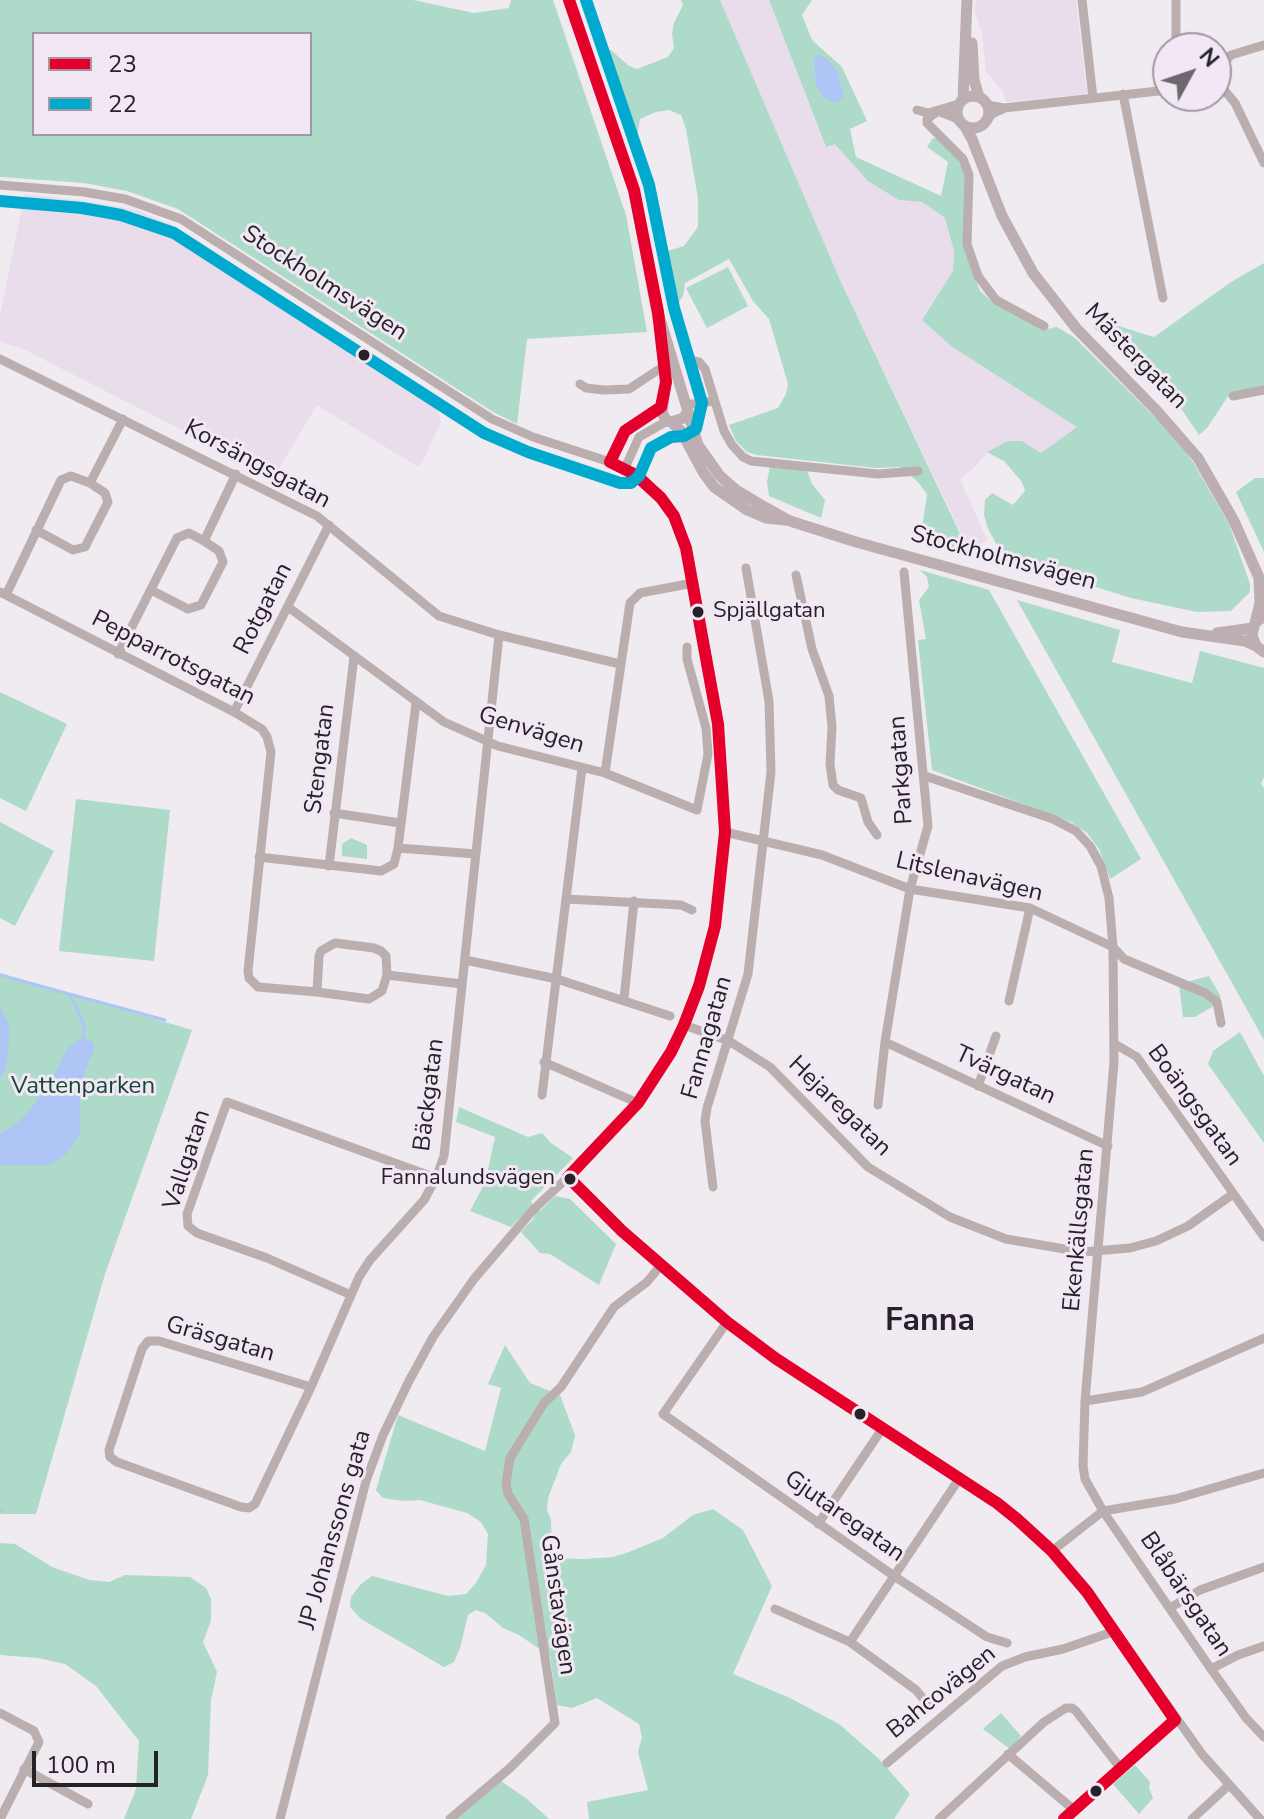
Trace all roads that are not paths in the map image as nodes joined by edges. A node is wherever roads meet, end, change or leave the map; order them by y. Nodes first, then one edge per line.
1 (569, 0) edge
2 (970, 0) edge
3 (1082, 0) edge
4 (1176, 0) edge
5 (1176, 32) edge
6 (1264, 45) edge
7 (1232, 55) edge
8 (1152, 91) edge
9 (1123, 94) junction
10 (1093, 98) junction
11 (1232, 100) edge
12 (983, 101) junction
13 (961, 102) junction
14 (1004, 108) junction
15 (917, 110) dead end
16 (938, 111) junction
17 (961, 122) junction
18 (984, 123) junction
19 (1263, 160) edge
20 (982, 163) junction
21 (0, 185) edge
22 (1163, 298) dead end
23 (658, 312) junction
24 (1044, 326) dead end
25 (0, 359) edge
26 (694, 361) dead end
27 (664, 366) junction
28 (580, 384) dead end
29 (1264, 390) edge
30 (1233, 396) dead end
31 (714, 401) junction
32 (663, 404) junction
33 (685, 405) junction
34 (123, 419) junction
35 (669, 421) junction
36 (610, 462) junction
37 (625, 468) junction
38 (918, 471) dead end
39 (236, 474) junction
40 (90, 483) junction
41 (790, 521) junction
42 (329, 525) junction
43 (36, 530) junction
44 (204, 541) junction
45 (746, 568) dead end
46 (904, 572) dead end
47 (796, 575) dead end
48 (693, 583) junction
49 (1261, 584) edge
50 (151, 590) junction
51 (3, 594) edge
52 (288, 607) junction
53 (1258, 622) edge
54 (1205, 634) junction
55 (499, 635) junction
56 (687, 647) dead end
57 (1260, 649) edge
58 (118, 654) junction
59 (354, 657) junction
60 (620, 664) junction
61 (416, 703) junction
62 (234, 712) junction
63 (487, 743) junction
64 (582, 768) junction
65 (605, 773) junction
66 (925, 776) junction
67 (334, 813) junction
68 (400, 823) junction
69 (725, 832) junction
70 (877, 835) dead end
71 (763, 840) junction
72 (398, 848) junction
73 (476, 854) junction
74 (259, 857) junction
75 (329, 866) junction
76 (910, 889) junction
77 (566, 899) junction
78 (634, 901) junction
79 (1030, 908) junction
80 (692, 910) dead end
81 (1113, 947) junction
82 (465, 960) junction
83 (387, 975) junction
84 (557, 979) junction
85 (462, 984) junction
86 (317, 992) junction
87 (624, 999) junction
88 (1009, 1001) dead end
89 (670, 1016) dead end
90 (1221, 1023) dead end
91 (684, 1025) junction
92 (996, 1036) dead end
93 (729, 1041) junction
94 (885, 1042) junction
95 (1115, 1044) junction
96 (544, 1062) junction
97 (978, 1086) junction
98 (542, 1095) dead end
99 (638, 1103) junction
100 (878, 1105) dead end
101 (1108, 1146) junction
102 (568, 1177) junction
103 (436, 1178) junction
104 (713, 1187) dead end
105 (1233, 1194) junction
106 (1264, 1237) edge
107 (1099, 1250) junction
108 (661, 1265) junction
109 (351, 1295) junction
110 (727, 1322) junction
111 (1264, 1338) edge
112 (311, 1387) junction
113 (1085, 1401) junction
114 (882, 1429) junction
115 (1264, 1473) edge
116 (959, 1479) junction
117 (249, 1508) joint
118 (1103, 1511) junction
119 (818, 1524) junction
120 (1052, 1551) junction
121 (1264, 1567) edge
122 (894, 1576) junction
123 (1170, 1608) junction
124 (775, 1609) dead end
125 (1115, 1631) junction
126 (850, 1642) junction
127 (1007, 1643) dead end
128 (1264, 1646) edge
129 (1211, 1669) junction
130 (929, 1706) dead end
131 (0, 1713) edge
132 (1175, 1720) junction
133 (1264, 1737) edge
134 (1008, 1754) junction
135 (887, 1763) dead end
136 (24, 1769) junction
137 (1121, 1769) junction
138 (1229, 1785) junction
139 (0, 1793) edge
140 (10, 1799) junction
141 (88, 1804) dead end
142 (1074, 1810) junction
143 (0, 1819) edge
144 (280, 1819) edge
145 (450, 1819) edge
146 (939, 1819) edge
147 (1064, 1819) edge
148 (1192, 1819) edge
149 (1260, 1819) edge

1 - 23 main road
2 - 12 main road, Mästergatan
2 - 13 main road, Mästergatan
3 - 10 street
4 - 5 street
6 - 7 street
8 - 9 street
9 - 10 street
9 - 22 street
10 - 14 street
11 - 19 street
12 - 13 main road
12 - 14 street
12 - 18 main road, Mästergatan
13 - 16 street
13 - 17 main road, Mästergatan
14 - 18 street
15 - 16 street
16 - 17 street
16 - 24 street
17 - 18 main road
17 - 20 main road, Mästergatan
18 - 20 main road, Mästergatan
20 - 49 main road, Mästergatan
21 - 36 street, Stockholmsvägen
23 - 27 main road
23 - 33 main road, Stockholmsvägen
25 - 34 street, Korsängsgatan
26 - 31 street
27 - 28 street
27 - 32 main road
29 - 30 street
31 - 33 street
31 - 38 street
32 - 33 main road
32 - 35 main road
32 - 36 street
33 - 35 main road
33 - 41 main road, Stockholmsvägen
34 - 39 street, Korsängsgatan
34 - 40 street
35 - 37 street
35 - 41 main road, Stockholmsvägen
36 - 37 street, Stockholmsvägen
37 - 48 street, JP Johanssons gata
39 - 42 street, Korsängsgatan
39 - 44 street
40 - 43 street
40 - 43 street
41 - 54 main road, Stockholmsvägen
42 - 52 street, Rotgatan
42 - 55 street, Korsängsgatan
43 - 51 street
44 - 50 street
44 - 50 street
45 - 71 street, Fannagatan
46 - 66 street, Parkgatan
47 - 70 street
48 - 60 street
48 - 69 street, JP Johanssons gata
49 - 53 main road, Mästergatan
50 - 58 street
51 - 58 street, Pepparrotsgatan
52 - 59 street, Genvägen
52 - 62 street, Rotgatan
53 - 54 main road, Stockholmsvägen
53 - 57 main road, Mästergatan
54 - 57 main road, Stockholmsvägen
55 - 60 street, Korsängsgatan
55 - 63 street, Bäckgatan
56 - 65 street, Genvägen
58 - 62 street, Pepparrotsgatan
59 - 61 street, Genvägen
59 - 67 street, Stengatan
60 - 65 street
61 - 63 street, Genvägen
61 - 68 street
62 - 74 street, Pepparrotsgatan
63 - 64 street, Genvägen
63 - 73 street, Bäckgatan
64 - 65 street, Genvägen
64 - 77 street
66 - 76 street, Parkgatan
66 - 81 street, Ekenkällsgatan
67 - 68 street
67 - 75 street, Stengatan
68 - 72 street
69 - 71 street, Litslenavägen
69 - 91 street, JP Johanssons gata
71 - 76 street, Litslenavägen
71 - 93 street, Fannagatan
72 - 73 street
72 - 75 street
73 - 82 street, Bäckgatan
74 - 75 street
74 - 86 street, Pepparrotsgatan
76 - 79 street, Litslenavägen
76 - 94 street, Parkgatan
77 - 78 street
77 - 84 street
78 - 80 street
78 - 87 street
79 - 81 street, Litslenavägen
79 - 88 street
81 - 90 street, Litslenavägen
81 - 95 street, Ekenkällsgatan
82 - 84 street
82 - 85 street, Bäckgatan
83 - 85 street
83 - 86 street
83 - 86 street
84 - 87 street
84 - 96 street
85 - 103 street, Bäckgatan
87 - 89 street
91 - 93 street, Hejaregatan
91 - 99 street, JP Johanssons gata
92 - 97 street
93 - 104 street, Fannagatan
93 - 107 street, Hejaregatan
94 - 97 street, Tvärgatan
94 - 100 street, Parkgatan
95 - 101 street, Ekenkällsgatan
95 - 105 street, Boängsgatan
96 - 98 street
96 - 99 street
97 - 101 street, Tvärgatan
99 - 102 street, JP Johanssons gata
101 - 107 street, Ekenkällsgatan
102 - 108 street
102 - 144 street, JP Johanssons gata
103 - 109 street, Bäckgatan
103 - 109 street, Vallgatan
105 - 106 street, Boängsgatan
105 - 107 street, Hejaregatan
107 - 113 street, Ekenkällsgatan
108 - 110 street
108 - 145 street, Gånstavägen
109 - 112 street, Bäckgatan
110 - 114 street
110 - 119 street, Gjutaregatan
111 - 113 street
112 - 117 street, Bäckgatan
112 - 117 street, Gräsgatan
113 - 118 street, Ekenkällsgatan
114 - 116 street
114 - 119 street
115 - 118 street
116 - 120 street
116 - 122 street
118 - 120 street
118 - 123 street, Blåbärsgatan
119 - 122 street, Gjutaregatan
120 - 125 street
121 - 123 street
122 - 126 street
122 - 127 street, Gjutaregatan
123 - 129 street, Blåbärsgatan
124 - 126 street
125 - 132 street
125 - 135 street, Bahcovägen
126 - 130 street
128 - 129 street
129 - 133 street, Blåbärsgatan
131 - 136 street
132 - 137 street
132 - 138 street
134 - 137 street
134 - 142 street
134 - 146 street
136 - 140 street
136 - 141 street
137 - 142 street
138 - 148 street
138 - 149 street
139 - 140 street
140 - 143 street
142 - 147 street

